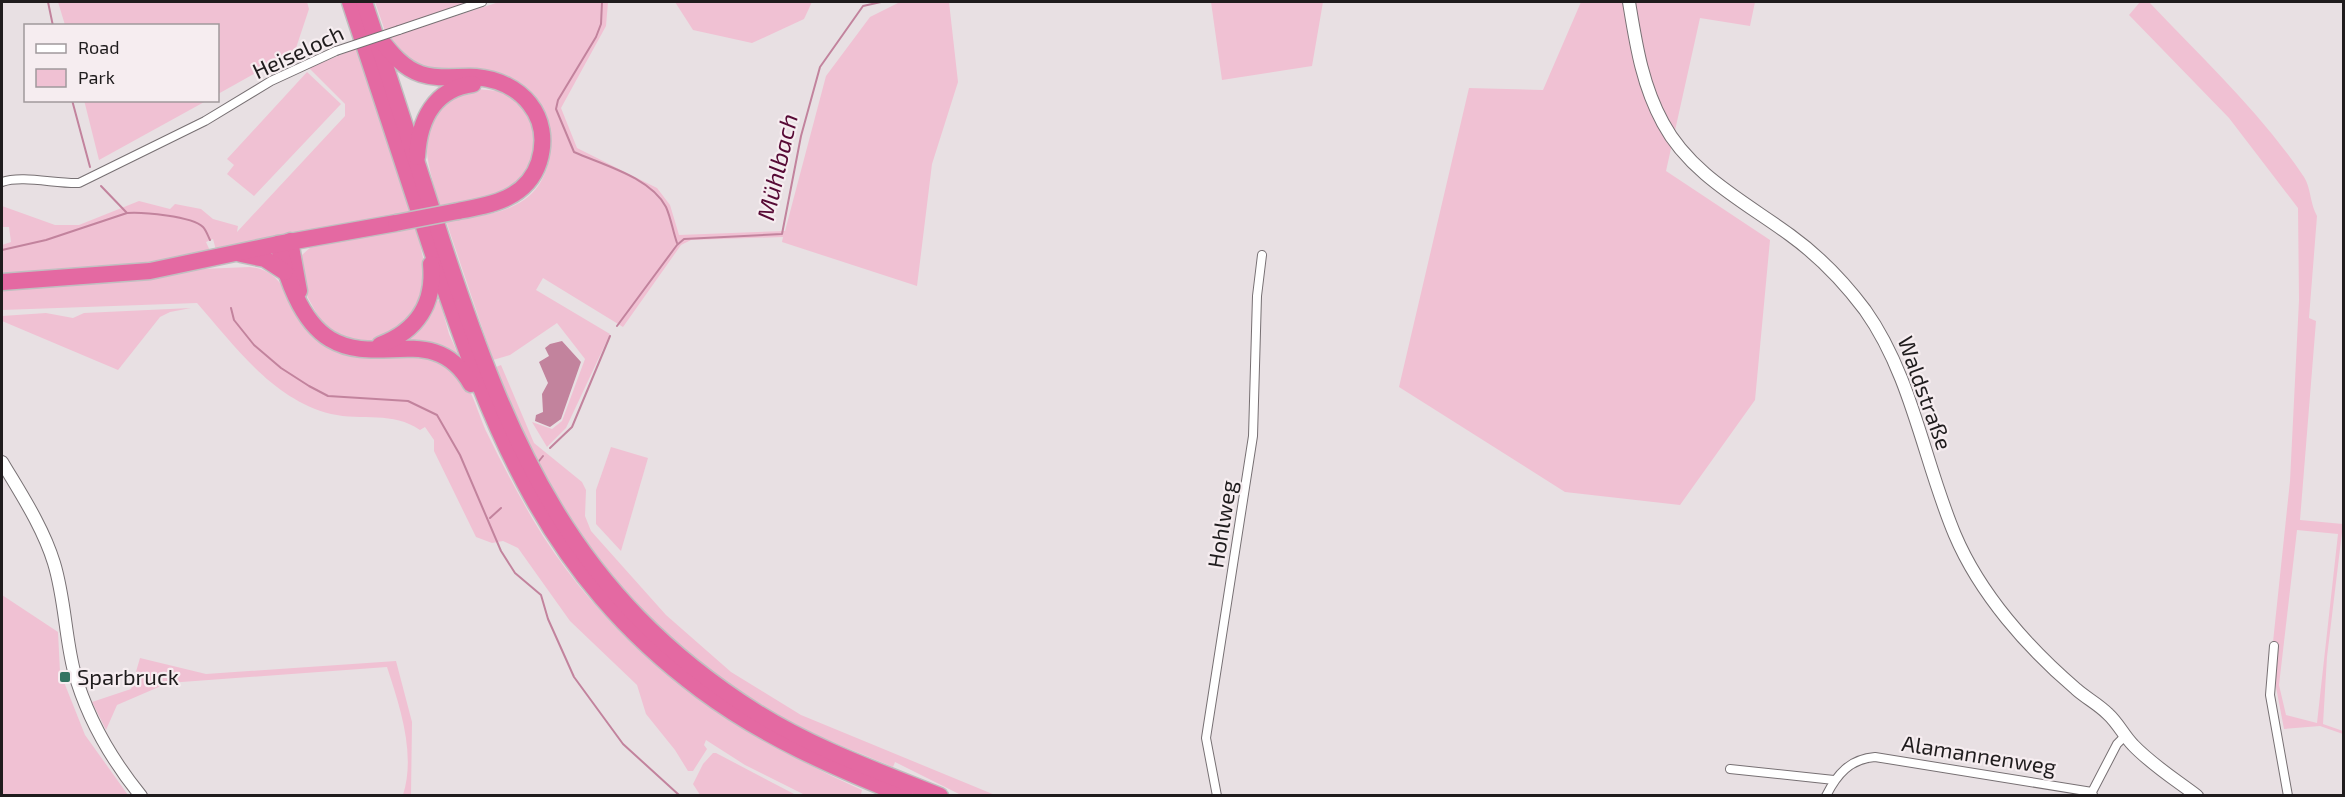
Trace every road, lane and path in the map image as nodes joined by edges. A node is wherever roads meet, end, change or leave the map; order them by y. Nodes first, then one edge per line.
1 (350, 2) edge
2 (364, 2) edge
3 (482, 2) edge
4 (1629, 2) edge
5 (372, 28) junction
6 (501, 83) junction
7 (417, 166) junction
8 (2, 182) edge
9 (284, 242) junction
10 (429, 242) junction
11 (238, 253) junction
12 (1262, 255) dead end
13 (285, 272) junction
14 (2, 282) edge
15 (300, 301) junction
16 (373, 348) junction
17 (493, 421) junction
18 (2, 462) edge
19 (2274, 646) dead end
20 (2125, 736) junction
21 (1730, 769) dead end
22 (1834, 780) junction
23 (2092, 794) edge
24 (141, 795) edge
25 (905, 795) edge
26 (940, 795) edge
27 (1217, 795) edge
28 (1826, 795) edge
29 (2197, 795) edge
30 (2288, 795) edge

1 - 10 highway
2 - 5 highway
3 - 8 street, Heiseloch, bridge
4 - 20 street, Waldstraße
5 - 6 highway
5 - 7 highway
6 - 7 highway
6 - 9 highway, bridge
7 - 26 highway
9 - 11 highway
9 - 13 highway
9 - 15 highway
10 - 16 highway
10 - 17 highway
11 - 13 highway
11 - 14 highway
12 - 27 street, Hohlweg
13 - 15 highway
15 - 16 highway
16 - 17 highway
17 - 25 highway
18 - 24 street
19 - 30 street
20 - 23 street
20 - 29 street, Waldstraße
21 - 22 street
22 - 23 street, Alamannenweg
22 - 28 street

